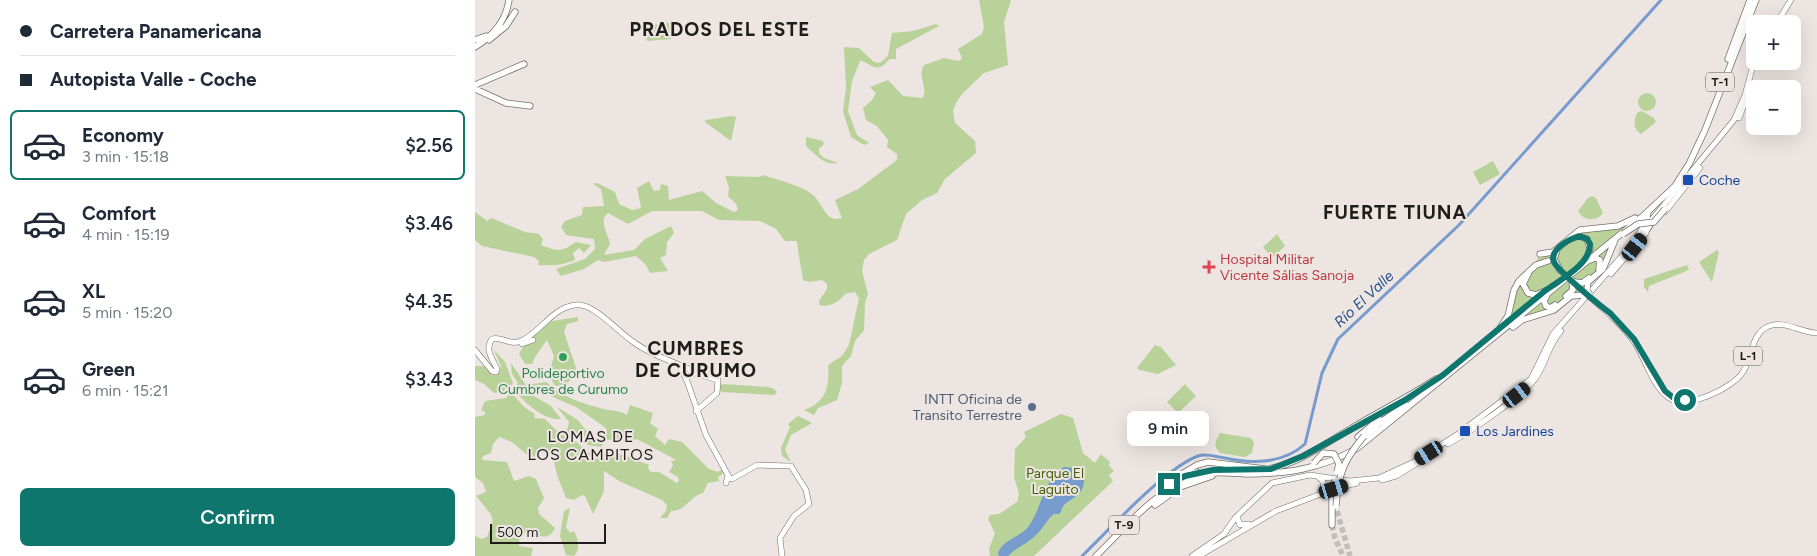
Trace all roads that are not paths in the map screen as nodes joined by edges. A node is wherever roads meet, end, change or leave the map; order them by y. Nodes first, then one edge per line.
1 (1750, 0) edge
2 (1756, 0) edge
3 (1787, 0) edge
4 (1791, 0) edge
5 (507, 3) edge
6 (515, 12) dead end
7 (1779, 15) edge
8 (1780, 15) edge
9 (486, 39) junction
10 (475, 44) edge
11 (524, 64) dead end
12 (1754, 70) edge
13 (1755, 70) edge
14 (475, 85) edge
15 (475, 90) edge
16 (531, 106) dead end
17 (1671, 204) junction
18 (1649, 211) junction
19 (1650, 220) junction
20 (1635, 221) junction
21 (1644, 234) junction
22 (1620, 236) junction
23 (1636, 239) junction
24 (1548, 261) dead end
25 (1585, 261) junction
26 (1536, 265) junction
27 (1560, 270) junction
28 (1573, 281) junction
29 (1600, 284) junction
30 (1557, 286) junction
31 (1545, 291) junction
32 (1590, 297) junction
33 (1582, 306) junction
34 (558, 311) junction
35 (1498, 331) junction
36 (1817, 332) edge
37 (1494, 338) junction
38 (533, 340) dead end
39 (522, 344) junction
40 (475, 352) edge
41 (669, 353) dead end
42 (660, 356) junction
43 (679, 367) junction
44 (694, 373) junction
45 (687, 381) junction
46 (1435, 382) junction
47 (1425, 393) junction
48 (692, 397) junction
49 (1405, 400) junction
50 (704, 404) junction
51 (696, 411) junction
52 (699, 417) junction
53 (1361, 436) junction
54 (1267, 470) junction
55 (1276, 473) junction
56 (1337, 474) junction
57 (1310, 475) junction
58 (1213, 476) dead end
59 (1157, 494) junction
60 (1318, 496) junction
61 (1335, 508) junction
62 (1276, 511) junction
63 (1139, 516) junction
64 (1237, 516) junction
65 (1233, 522) junction
66 (1239, 525) junction
67 (1332, 525) tunnel mouth
68 (782, 556) edge
69 (1091, 556) edge
70 (1096, 556) edge
71 (1192, 556) edge
72 (1199, 556) edge

1 - 20 highway, T-1
2 - 18 highway, T-1
3 - 7 main road
4 - 8 main road
5 - 9 highway
5 - 9 highway
6 - 9 highway
9 - 10 highway
9 - 10 highway
11 - 14 highway
12 - 19 main road
13 - 17 main road
15 - 16 highway
17 - 21 main road
17 - 22 highway, bridge
18 - 19 highway
18 - 20 highway, T-1
19 - 20 highway
19 - 21 highway
19 - 23 main road
20 - 22 highway, T-1
20 - 23 highway
20 - 25 highway, T-1
20 - 26 highway
21 - 29 main road
22 - 25 highway, T-1
22 - 32 highway
23 - 29 main road
24 - 26 highway
25 - 27 highway
25 - 28 highway
25 - 30 highway, T-1
25 - 31 highway, T-1
26 - 35 highway
27 - 28 main road, L-1, bridge
27 - 31 highway
28 - 30 highway
28 - 32 main road, L-1
29 - 33 main road
30 - 37 highway, T-1
31 - 35 highway, T-1
32 - 36 main road, L-1
32 - 37 highway
33 - 57 main road
33 - 60 main road
34 - 39 main road
34 - 40 main road
34 - 42 main road
35 - 46 highway, T-1
37 - 46 highway, T-1
38 - 39 main road
39 - 40 main road
41 - 42 main road
42 - 43 main road
43 - 44 main road
43 - 45 main road
44 - 45 main road
44 - 50 main road
45 - 48 main road
46 - 47 highway, T-1
46 - 49 highway, T-1
47 - 53 highway
47 - 55 highway, T-1
48 - 50 main road
48 - 51 main road
49 - 53 highway
49 - 54 highway, T-9
50 - 51 main road
50 - 52 main road
51 - 52 main road
52 - 68 main road
53 - 56 highway, bridge
53 - 61 highway, bridge
54 - 59 highway, T-9
54 - 59 highway, T-9
55 - 56 highway, bridge
55 - 63 highway, T-9
56 - 61 highway, bridge
57 - 60 main road
57 - 64 main road
58 - 63 highway
59 - 69 highway, T-9
60 - 62 main road
61 - 67 highway
62 - 66 main road
62 - 72 main road
63 - 70 highway, T-9
64 - 65 main road
64 - 66 main road
65 - 66 main road
65 - 71 main road

